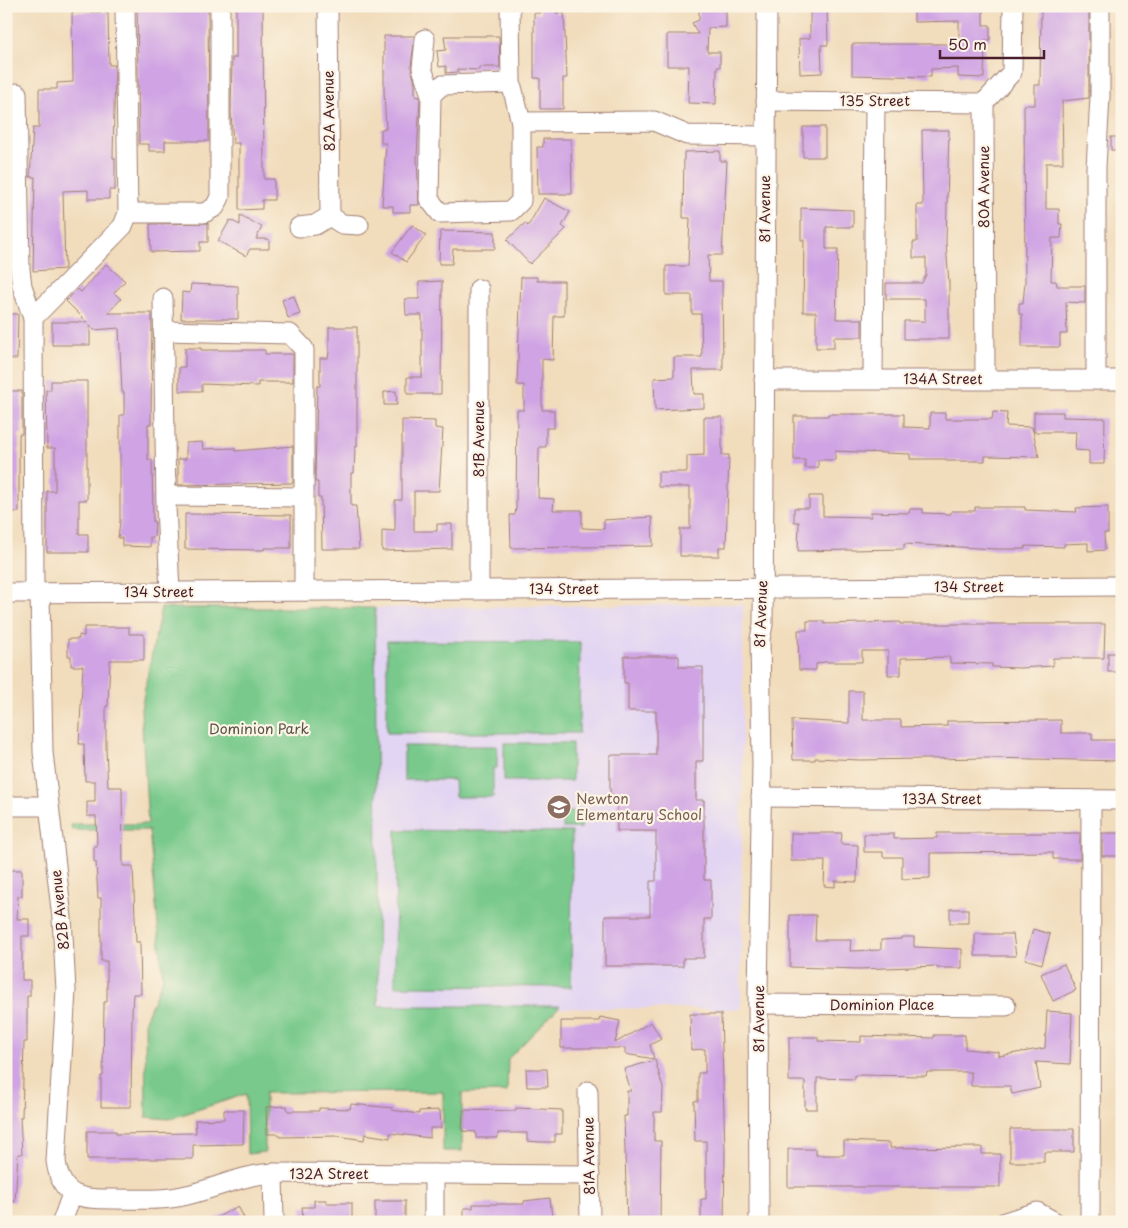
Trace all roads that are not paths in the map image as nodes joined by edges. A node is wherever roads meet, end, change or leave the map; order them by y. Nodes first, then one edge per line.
1 (125, 6) edge
2 (220, 6) edge
3 (328, 6) edge
4 (510, 6) edge
5 (766, 6) edge
6 (1013, 6) edge
7 (1100, 6) edge
8 (425, 39) dead end
9 (511, 83) junction
10 (18, 93) dead end
11 (431, 95) junction
12 (875, 101) junction
13 (766, 102) junction
14 (984, 102) junction
15 (521, 122) junction
16 (766, 136) junction
17 (128, 213) junction
18 (330, 216) junction
19 (359, 225) dead end
20 (299, 227) dead end
21 (479, 289) dead end
22 (163, 298) dead end
23 (33, 318) junction
24 (164, 331) junction
25 (873, 379) junction
26 (986, 379) junction
27 (764, 380) junction
28 (1096, 380) junction
29 (1122, 380) edge
30 (166, 496) junction
31 (302, 497) junction
32 (1122, 586) edge
33 (763, 588) junction
34 (479, 589) junction
35 (304, 591) junction
36 (170, 592) junction
37 (6, 593) edge
38 (37, 593) junction
39 (762, 798) junction
40 (1091, 800) junction
41 (1122, 800) edge
42 (6, 806) edge
43 (47, 806) junction
44 (758, 1004) junction
45 (1006, 1006) dead end
46 (588, 1091) dead end
47 (273, 1174) junction
48 (434, 1174) junction
49 (590, 1174) junction
50 (72, 1194) junction
51 (62, 1222) edge
52 (274, 1222) edge
53 (434, 1222) edge
54 (590, 1222) edge
55 (759, 1222) edge
56 (1005, 1222) edge
57 (1055, 1222) edge
58 (1090, 1222) edge

1 - 17 street
2 - 17 street
3 - 18 street, 82A Avenue
4 - 9 street
5 - 13 street, 81 Avenue
6 - 14 street
7 - 28 street
8 - 11 street
9 - 11 street
9 - 15 street
10 - 23 street, 82B Avenue
11 - 15 street
12 - 13 street, 135 Street
12 - 14 street, 135 Street
12 - 25 street
13 - 16 street, 81 Avenue
14 - 26 street, 80A Avenue
15 - 16 street
16 - 27 street, 81 Avenue
17 - 23 street
18 - 19 street
18 - 20 street
21 - 34 street, 81B Avenue
22 - 24 street
23 - 38 street, 82B Avenue
24 - 30 street
24 - 31 street
25 - 26 street, 134A Street
25 - 27 street, 134A Street
26 - 28 street, 134A Street
27 - 33 street, 81 Avenue
28 - 29 street, 134A Street
30 - 31 street
30 - 36 street
31 - 35 street
32 - 33 street, 134 Street
33 - 34 street, 134 Street
33 - 39 street, 81 Avenue
34 - 35 street, 134 Street
35 - 36 street, 134 Street
36 - 38 street, 134 Street
37 - 38 street, 134 Street
38 - 43 street, 82B Avenue
39 - 40 street, 133A Street
39 - 44 street, 81 Avenue
40 - 41 street, 133A Street
40 - 58 street
42 - 43 street
43 - 50 street, 82B Avenue
44 - 45 street, Dominion Place
44 - 55 street, 81 Avenue
46 - 49 street, 81A Avenue
47 - 48 street, 132A Street
47 - 50 street, 132A Street
47 - 52 street
48 - 49 street, 132A Street
48 - 53 street
49 - 54 street, 81A Avenue
50 - 51 street
56 - 57 street

